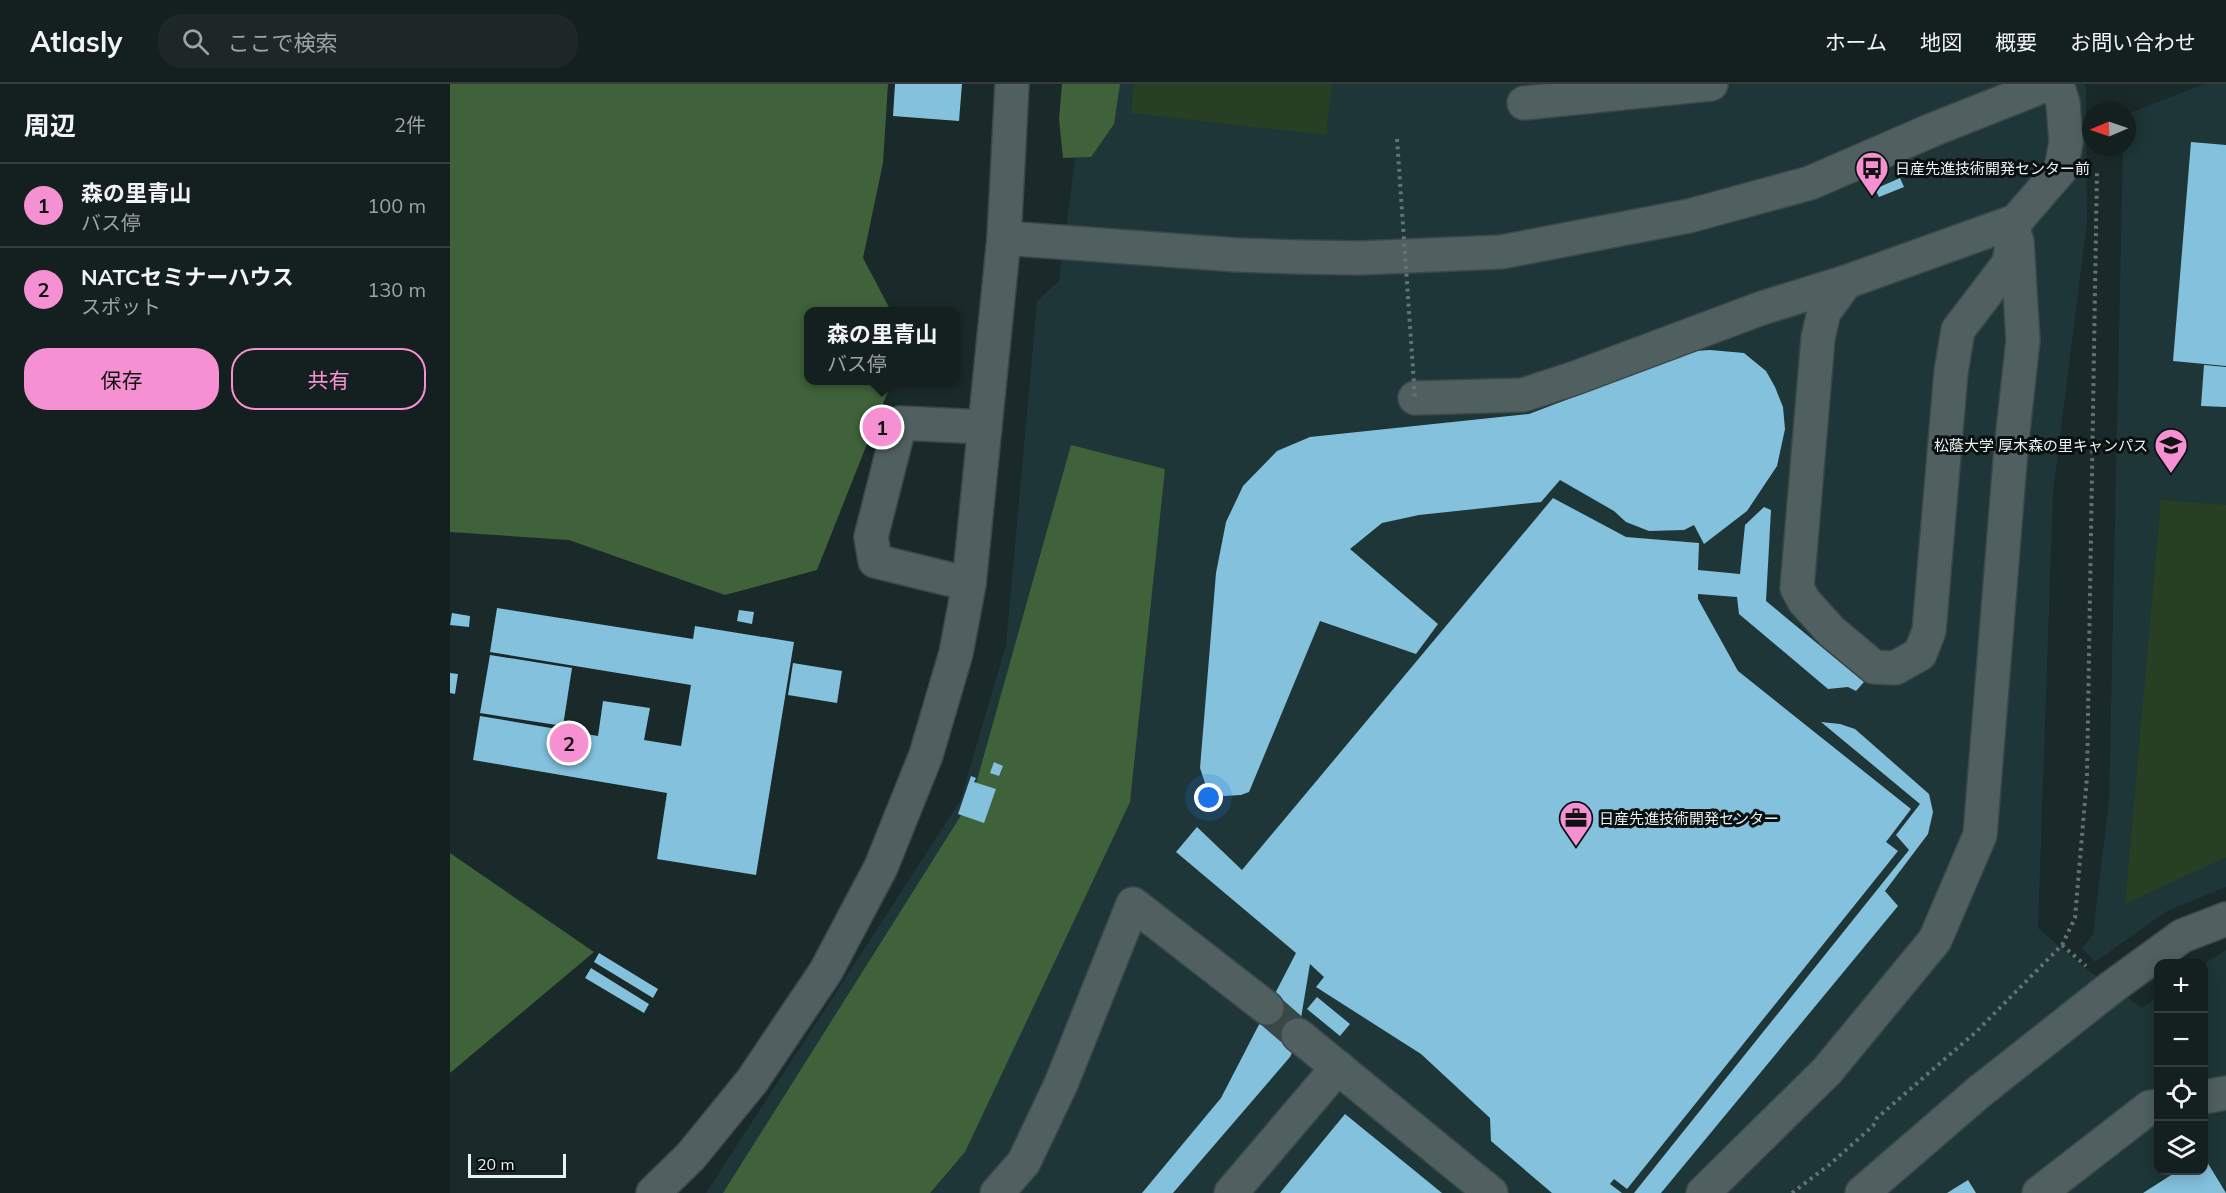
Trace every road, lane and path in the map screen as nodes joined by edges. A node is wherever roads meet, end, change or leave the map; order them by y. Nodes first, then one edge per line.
1 (1012, 84) edge
2 (1711, 84) edge
3 (2049, 84) edge
4 (1524, 103) dead end
5 (1397, 139) dead end
6 (2097, 164) dead end
7 (2016, 221) junction
8 (1004, 238) junction
9 (1845, 282) junction
10 (1415, 398) joint
11 (985, 427) junction
12 (969, 584) junction
13 (2226, 919) edge
14 (1268, 1008) tunnel mouth
15 (1298, 1035) tunnel mouth
16 (1338, 1067) junction
17 (2226, 1093) edge
18 (2208, 1096) edge
19 (2154, 1106) edge
20 (653, 1193) edge
21 (997, 1193) edge
22 (1231, 1193) edge
23 (1491, 1193) edge
24 (1703, 1193) edge
25 (1792, 1193) edge
26 (1862, 1193) edge
27 (2039, 1193) edge

1 - 8 street
2 - 4 street
3 - 7 street
3 - 8 street
5 - 10 path, bridge
6 - 25 path
7 - 9 street
7 - 9 street
7 - 24 street
8 - 11 street
9 - 10 street
11 - 12 street
11 - 12 street
12 - 20 street
13 - 26 street
14 - 21 street
15 - 16 street
16 - 22 street
16 - 23 street
17 - 18 street
19 - 27 street

